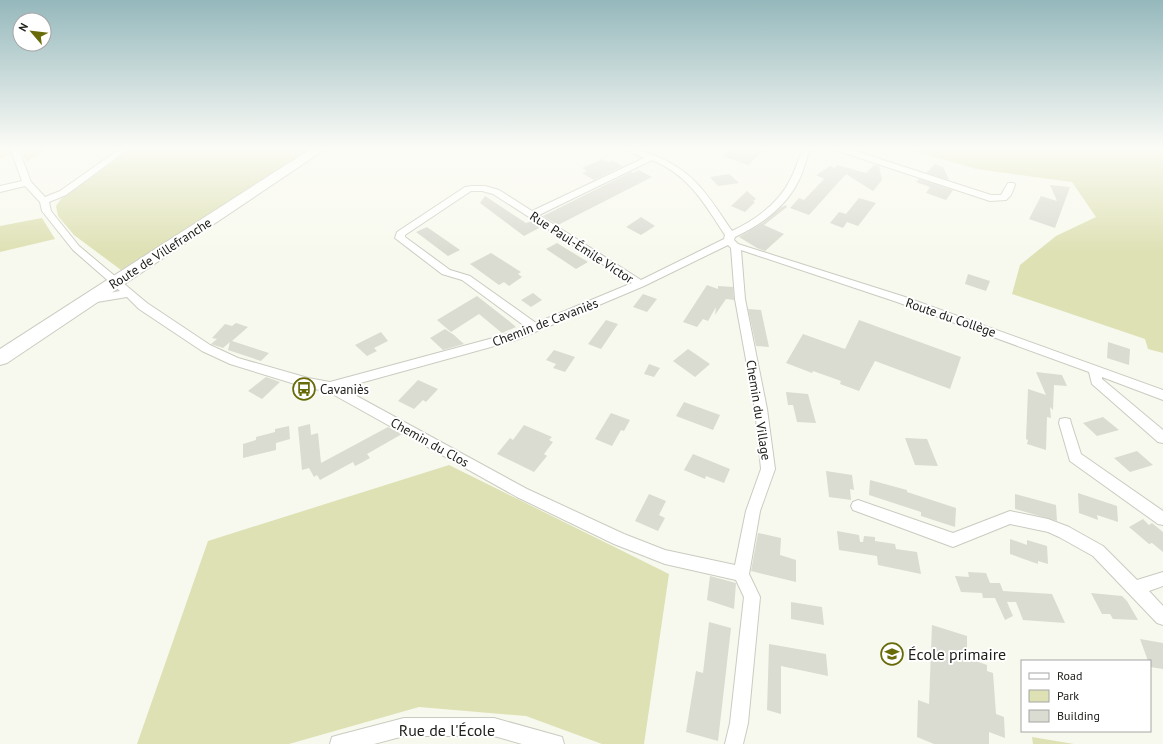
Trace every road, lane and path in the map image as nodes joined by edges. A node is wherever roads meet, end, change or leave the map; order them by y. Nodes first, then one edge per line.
1 (27, 183) joint
2 (77, 183) edge
3 (272, 183) edge
4 (599, 183) edge
5 (692, 183) edge
6 (793, 183) edge
7 (944, 183) edge
8 (1011, 185) dead end
9 (0, 189) edge
10 (44, 201) junction
11 (532, 215) junction
12 (732, 241) junction
13 (640, 284) junction
14 (123, 287) junction
15 (536, 328) junction
16 (0, 358) edge
17 (1095, 369) junction
18 (330, 387) junction
19 (1163, 395) edge
20 (1065, 423) dead end
21 (1163, 438) edge
22 (858, 506) dead end
23 (1163, 519) edge
24 (741, 574) junction
25 (1163, 579) edge
26 (1135, 588) junction
27 (1163, 617) edge
28 (339, 744) edge
29 (555, 744) edge
30 (734, 744) edge

1 - 9 street
1 - 10 street, Chemin du Clos
2 - 10 street
3 - 14 main road, Route de Villefranche
4 - 11 street
5 - 12 street
6 - 12 street, Chemin de Cavaniès
7 - 8 street
10 - 14 street, Chemin du Clos
11 - 13 street, Rue Paul-Émile Victor
11 - 15 street, Rue Paul-Émile Victor
12 - 13 street, Chemin de Cavaniès
12 - 17 street, Route du Collège
12 - 24 street, Chemin du Village
13 - 15 street, Chemin de Cavaniès
14 - 16 main road, Route de Villefranche
14 - 18 street, Chemin du Clos
15 - 18 street, Chemin de Cavaniès
17 - 19 street, Route du Collège
17 - 21 street
18 - 24 street, Chemin du Clos
20 - 23 street
22 - 26 street
24 - 30 street
25 - 26 street
26 - 27 street
28 - 29 street, Rue de l'École

